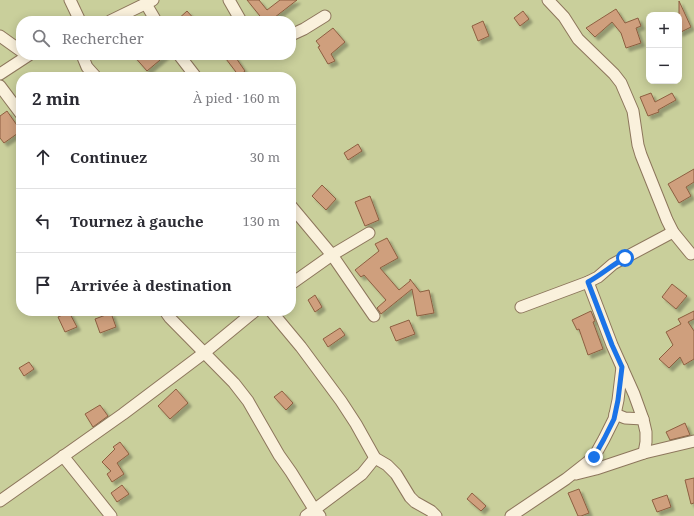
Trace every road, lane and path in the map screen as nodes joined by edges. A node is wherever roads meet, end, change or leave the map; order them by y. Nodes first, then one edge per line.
1 (70, 0) edge
2 (229, 0) edge
3 (548, 0) edge
4 (149, 2) edge
5 (78, 16) edge
6 (120, 16) edge
7 (154, 16) edge
8 (238, 16) edge
9 (325, 16) dead end
10 (296, 33) edge
11 (0, 36) edge
12 (16, 47) edge
13 (18, 60) edge
14 (84, 60) edge
15 (183, 60) edge
16 (92, 72) edge
17 (192, 72) edge
18 (0, 74) edge
19 (0, 86) edge
20 (16, 107) edge
21 (296, 212) edge
22 (369, 232) dead end
23 (673, 232) junction
24 (332, 255) junction
25 (693, 255) edge
26 (296, 280) edge
27 (588, 282) junction
28 (521, 307) dead end
29 (169, 316) edge
30 (249, 316) edge
31 (275, 316) edge
32 (374, 316) dead end
33 (204, 353) junction
34 (622, 367) junction
35 (615, 414) junction
36 (643, 419) junction
37 (694, 441) edge
38 (644, 453) junction
39 (63, 456) junction
40 (375, 458) junction
41 (571, 474) junction
42 (1, 497) edge
43 (313, 514) edge
44 (111, 516) edge
45 (436, 516) edge
46 (511, 516) edge

1 - 5 street
2 - 8 street
3 - 23 street
4 - 6 street
4 - 7 street
9 - 10 street
11 - 12 street
13 - 18 street
14 - 16 street
15 - 17 street
19 - 20 street
21 - 24 street
22 - 24 street
23 - 25 street
23 - 27 street
24 - 26 street
24 - 32 street
27 - 28 street
27 - 34 street
29 - 33 street
30 - 33 street
31 - 40 street
33 - 39 street
33 - 43 street
34 - 35 street
34 - 36 street
35 - 36 street
35 - 41 street
36 - 38 street
37 - 38 street
38 - 41 street
39 - 42 street
39 - 44 street
40 - 43 street
40 - 45 street
41 - 46 street

